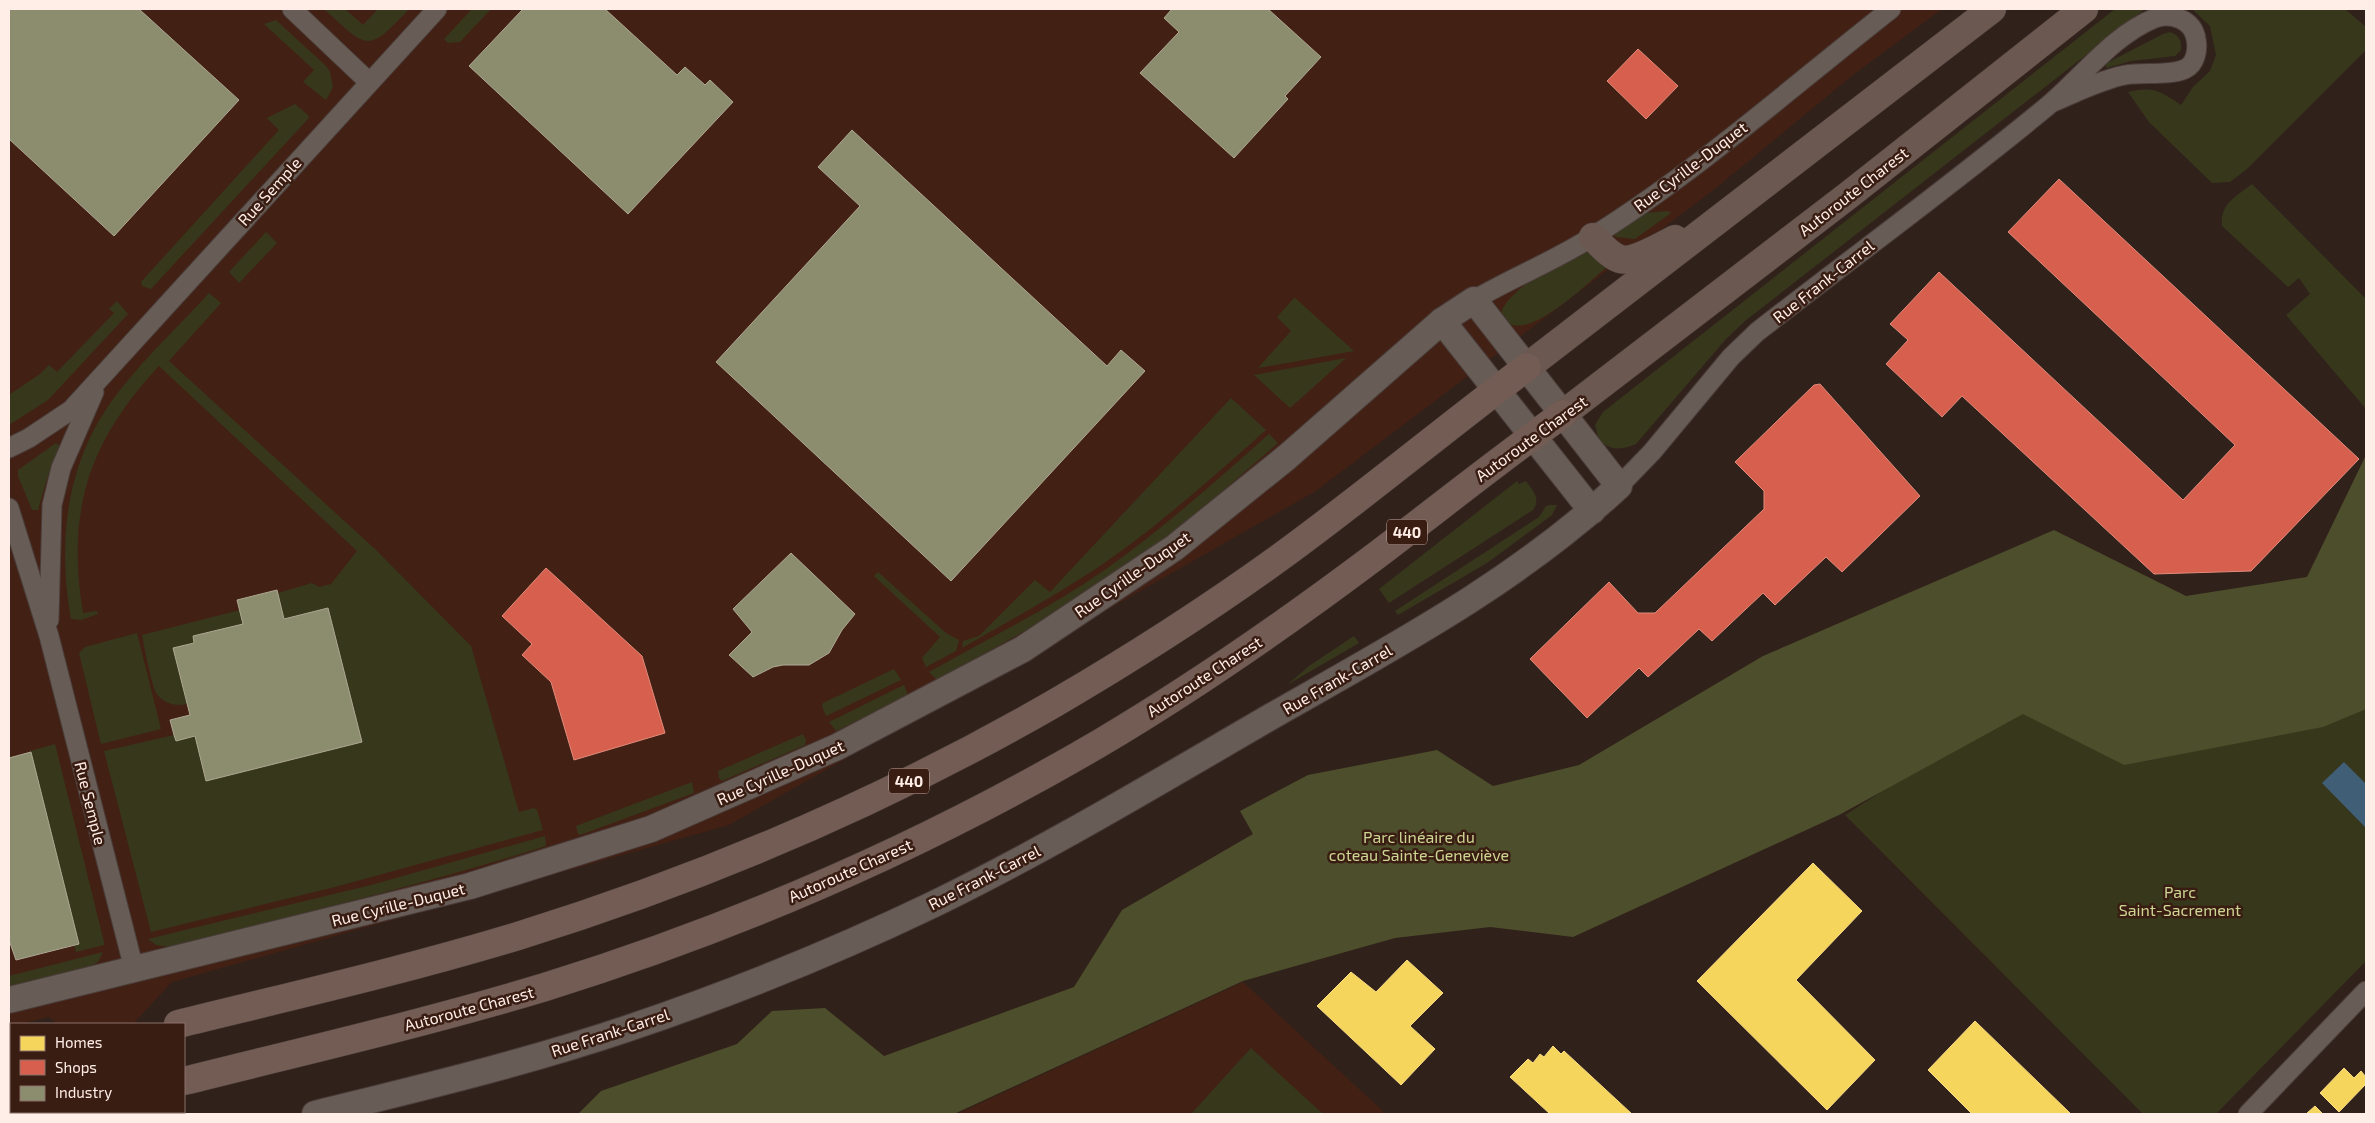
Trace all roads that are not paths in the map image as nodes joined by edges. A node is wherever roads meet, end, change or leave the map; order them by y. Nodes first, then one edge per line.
1 (292, 9) edge
2 (437, 9) edge
3 (1891, 9) edge
4 (1992, 9) edge
5 (2084, 9) edge
6 (369, 82) junction
7 (2051, 103) junction
8 (1724, 215) junction
9 (1593, 236) junction
10 (1474, 300) junction
11 (1442, 321) junction
12 (1527, 367) junction
13 (102, 374) junction
14 (1497, 390) junction
15 (1563, 414) junction
16 (1533, 435) junction
17 (9, 448) edge
18 (1619, 486) junction
19 (9, 508) edge
20 (1592, 511) junction
21 (49, 636) junction
22 (134, 969) junction
23 (2366, 992) edge
24 (9, 1000) edge
25 (182, 1023) edge
26 (185, 1081) edge
27 (316, 1114) edge
28 (2248, 1114) edge

1 - 6 street
2 - 6 street, Rue Semple
3 - 9 street, Rue Cyrille-Duquet
4 - 8 main road
5 - 15 main road, Autoroute Charest
6 - 13 street, Rue Semple
7 - 7 street, Rue Frank-Carrel
7 - 18 street, Rue Frank-Carrel
8 - 9 main road
8 - 12 main road
9 - 10 street, Rue Cyrille-Duquet
10 - 11 street, Rue Cyrille-Duquet
10 - 12 street
11 - 14 street
11 - 22 street, Rue Cyrille-Duquet
12 - 14 highway, 440
12 - 15 street
13 - 17 street, Rue Semple
13 - 21 street, Rue Semple
14 - 16 street
14 - 25 highway, 440
15 - 16 highway, Autoroute Charest / 440
15 - 18 street
16 - 20 street
16 - 26 highway, Autoroute Charest / 440
18 - 20 street, Rue Frank-Carrel
19 - 21 street, Rue Semple
20 - 27 street, Rue Frank-Carrel
21 - 22 street, Rue Semple
22 - 24 street, Rue Cyrille-Duquet
23 - 28 street

